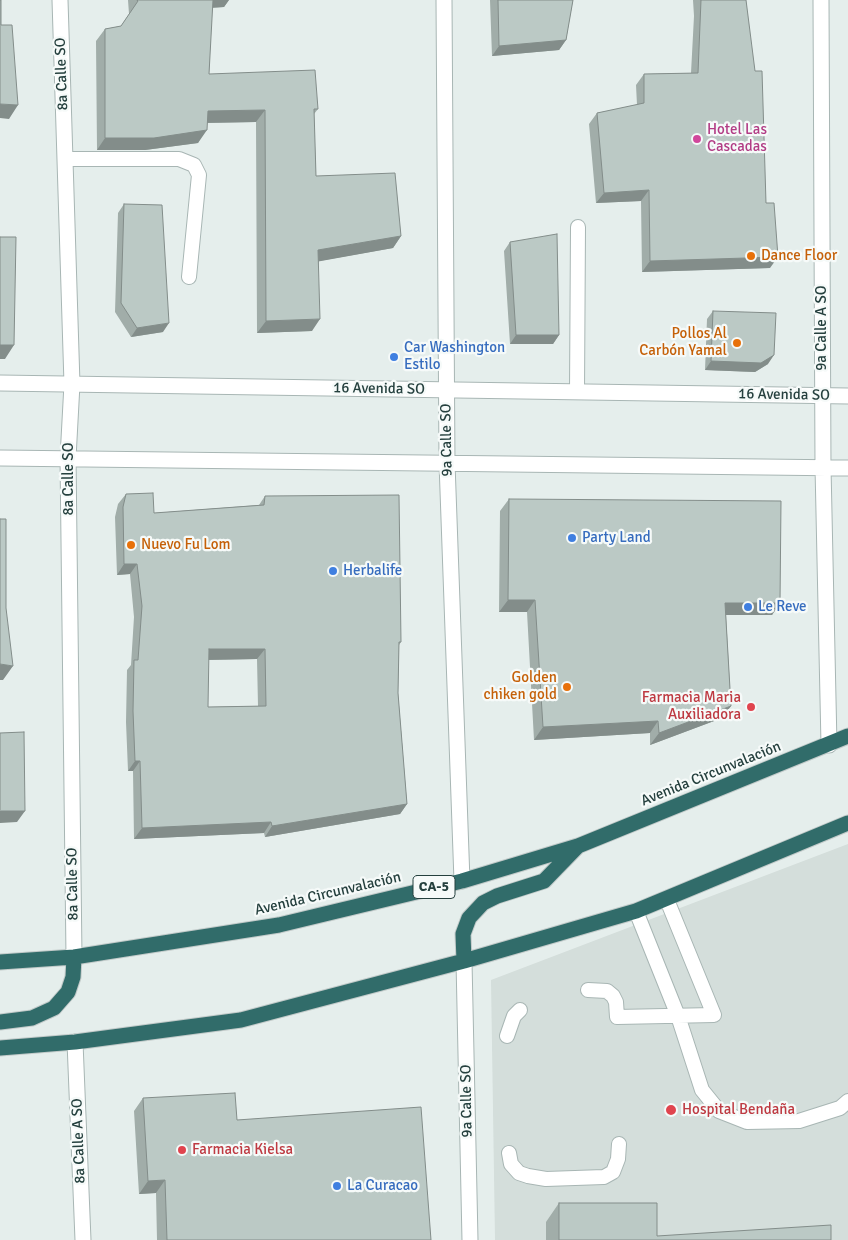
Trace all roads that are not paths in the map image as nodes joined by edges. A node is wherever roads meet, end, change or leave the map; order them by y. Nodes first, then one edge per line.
1 (60, 0) edge
2 (444, 0) edge
3 (821, 0) edge
4 (65, 159) junction
5 (578, 227) dead end
6 (189, 277) dead end
7 (0, 383) edge
8 (72, 384) junction
9 (447, 390) junction
10 (577, 392) junction
11 (822, 396) junction
12 (848, 396) edge
13 (0, 458) edge
14 (68, 458) junction
15 (447, 463) junction
16 (823, 467) junction
17 (848, 468) edge
18 (848, 736) edge
19 (829, 745) junction
20 (848, 823) edge
21 (578, 846) junction
22 (462, 880) junction
23 (667, 900) junction
24 (636, 911) junction
25 (74, 957) junction
26 (464, 961) junction
27 (0, 962) edge
28 (588, 990) dead end
29 (520, 1010) dead end
30 (678, 1016) junction
31 (0, 1022) edge
32 (507, 1036) dead end
33 (76, 1042) junction
34 (0, 1048) edge
35 (848, 1101) edge
36 (619, 1144) dead end
37 (509, 1153) dead end
38 (83, 1240) edge
39 (470, 1240) edge

1 - 4 street, 8a Calle SO
2 - 9 street, 9a Calle SO
3 - 11 street, 9a Calle A SO
4 - 6 lane
4 - 8 street, 8a Calle SO
5 - 10 lane
7 - 8 street, 16 Avenida SO
8 - 9 street, 16 Avenida SO
8 - 14 street, 8a Calle SO
9 - 10 street, 16 Avenida SO
9 - 15 street, 9a Calle SO
10 - 11 street, 16 Avenida SO
11 - 12 street, 16 Avenida SO
11 - 16 street, 9a Calle A SO
13 - 14 street
14 - 15 street
14 - 25 street, 8a Calle SO
15 - 16 street
15 - 22 street, 9a Calle SO
16 - 17 street
16 - 19 street, 9a Calle A SO
18 - 19 highway, Avenida Circunvalación / CA-5
19 - 21 highway, Avenida Circunvalación / CA-5
20 - 23 highway
21 - 22 highway, Avenida Circunvalación / CA-5
21 - 26 highway
22 - 25 highway, Avenida Circunvalación / CA-5
23 - 24 highway
23 - 30 lane
24 - 26 highway
24 - 30 lane
25 - 27 highway, Avenida Circunvalación / CA-5
25 - 31 highway
26 - 33 highway
26 - 39 street, 9a Calle SO
28 - 30 lane
29 - 32 lane
30 - 35 lane
33 - 34 highway
33 - 38 street, 8a Calle A SO
36 - 37 lane

